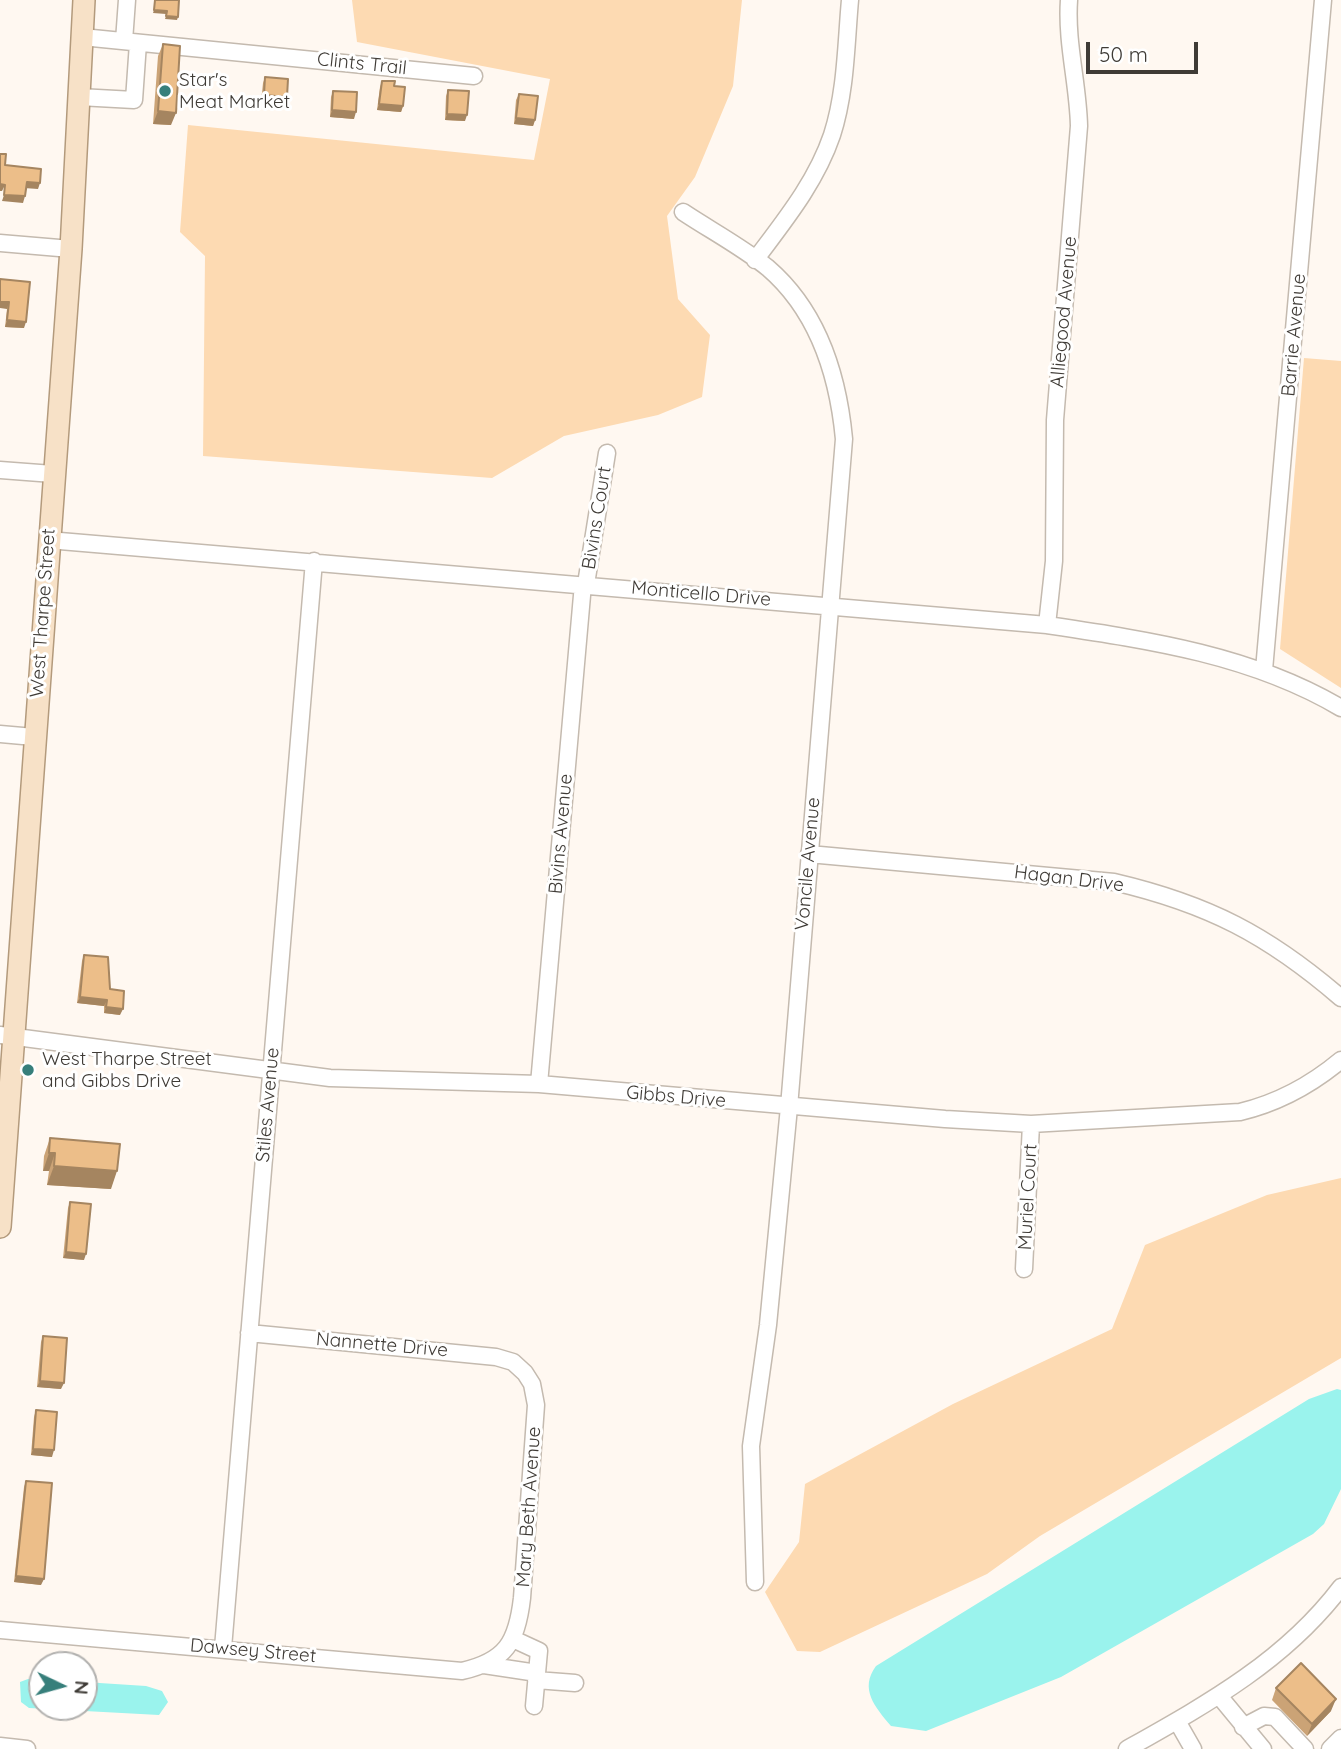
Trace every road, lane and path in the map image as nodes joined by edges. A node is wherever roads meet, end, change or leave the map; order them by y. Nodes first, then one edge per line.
1 (84, 0) edge
2 (127, 0) edge
3 (850, 0) edge
4 (1069, 0) edge
5 (1323, 0) edge
6 (82, 37) junction
7 (131, 42) junction
8 (474, 76) dead end
9 (79, 97) junction
10 (683, 212) dead end
11 (0, 243) edge
12 (71, 249) junction
13 (755, 260) junction
14 (607, 453) dead end
15 (0, 470) edge
16 (53, 474) junction
17 (48, 540) junction
18 (314, 561) junction
19 (585, 584) junction
20 (829, 605) junction
21 (1047, 625) junction
22 (1264, 670) junction
23 (1341, 708) edge
24 (0, 734) edge
25 (34, 737) junction
26 (809, 853) junction
27 (1341, 998) edge
28 (7, 1035) edge
29 (1341, 1060) edge
30 (271, 1069) junction
31 (539, 1084) junction
32 (789, 1107) junction
33 (1031, 1125) junction
34 (0, 1227) edge
35 (1024, 1269) dead end
36 (249, 1333) junction
37 (513, 1363) joint
38 (755, 1582) dead end
39 (1341, 1587) edge
40 (0, 1630) edge
41 (513, 1639) junction
42 (223, 1648) junction
43 (502, 1653) joint
44 (484, 1665) junction
45 (537, 1676) junction
46 (575, 1683) dead end
47 (1220, 1697) junction
48 (534, 1706) dead end
49 (1177, 1721) junction
50 (1243, 1727) junction
51 (1341, 1738) edge
52 (0, 1746) edge
53 (27, 1749) edge
54 (1128, 1749) edge
55 (1193, 1749) edge
56 (1263, 1749) edge
57 (1305, 1749) edge
58 (1330, 1749) edge

1 - 6 main road, West Tharpe Street
2 - 7 street
3 - 13 street
4 - 21 street, Alliegood Avenue
5 - 22 street, Barrie Avenue
6 - 7 street, Clints Trail
6 - 9 main road, West Tharpe Street
7 - 8 street, Clints Trail
7 - 9 street
9 - 12 main road, West Tharpe Street
10 - 13 street, Voncile Avenue
11 - 12 street
12 - 16 main road, West Tharpe Street
13 - 20 street, Voncile Avenue
14 - 19 street, Bivins Court
15 - 16 street
16 - 17 main road, West Tharpe Street
17 - 18 street, Monticello Drive
17 - 25 main road, West Tharpe Street
18 - 19 street, Monticello Drive
18 - 30 street, Stiles Avenue
19 - 20 street, Monticello Drive
19 - 31 street, Bivins Avenue
20 - 21 street, Monticello Drive
20 - 26 street, Voncile Avenue
21 - 22 street, Monticello Drive
22 - 23 street, Monticello Drive
24 - 25 street
25 - 28 main road, West Tharpe Street
26 - 27 street, Hagan Drive
26 - 32 street, Voncile Avenue
28 - 30 street, Gibbs Drive
28 - 34 main road, West Tharpe Street
29 - 33 street, Gibbs Drive
30 - 31 street, Gibbs Drive
30 - 36 street, Stiles Avenue
31 - 32 street, Gibbs Drive
32 - 33 street, Gibbs Drive
32 - 38 street, Voncile Avenue
33 - 35 street, Muriel Court
36 - 37 street, Nannette Drive
36 - 42 street, Stiles Avenue
37 - 41 street, Mary Beth Avenue
39 - 47 street
40 - 42 street, Dawsey Street
41 - 43 street, Mary Beth Avenue
41 - 45 street
42 - 44 street, Dawsey Street
43 - 44 street, Dawsey Street
44 - 45 street
45 - 46 street
45 - 48 street
47 - 49 street
47 - 50 street
49 - 54 street
49 - 55 street
50 - 56 street
50 - 57 street
51 - 58 street
52 - 53 street

